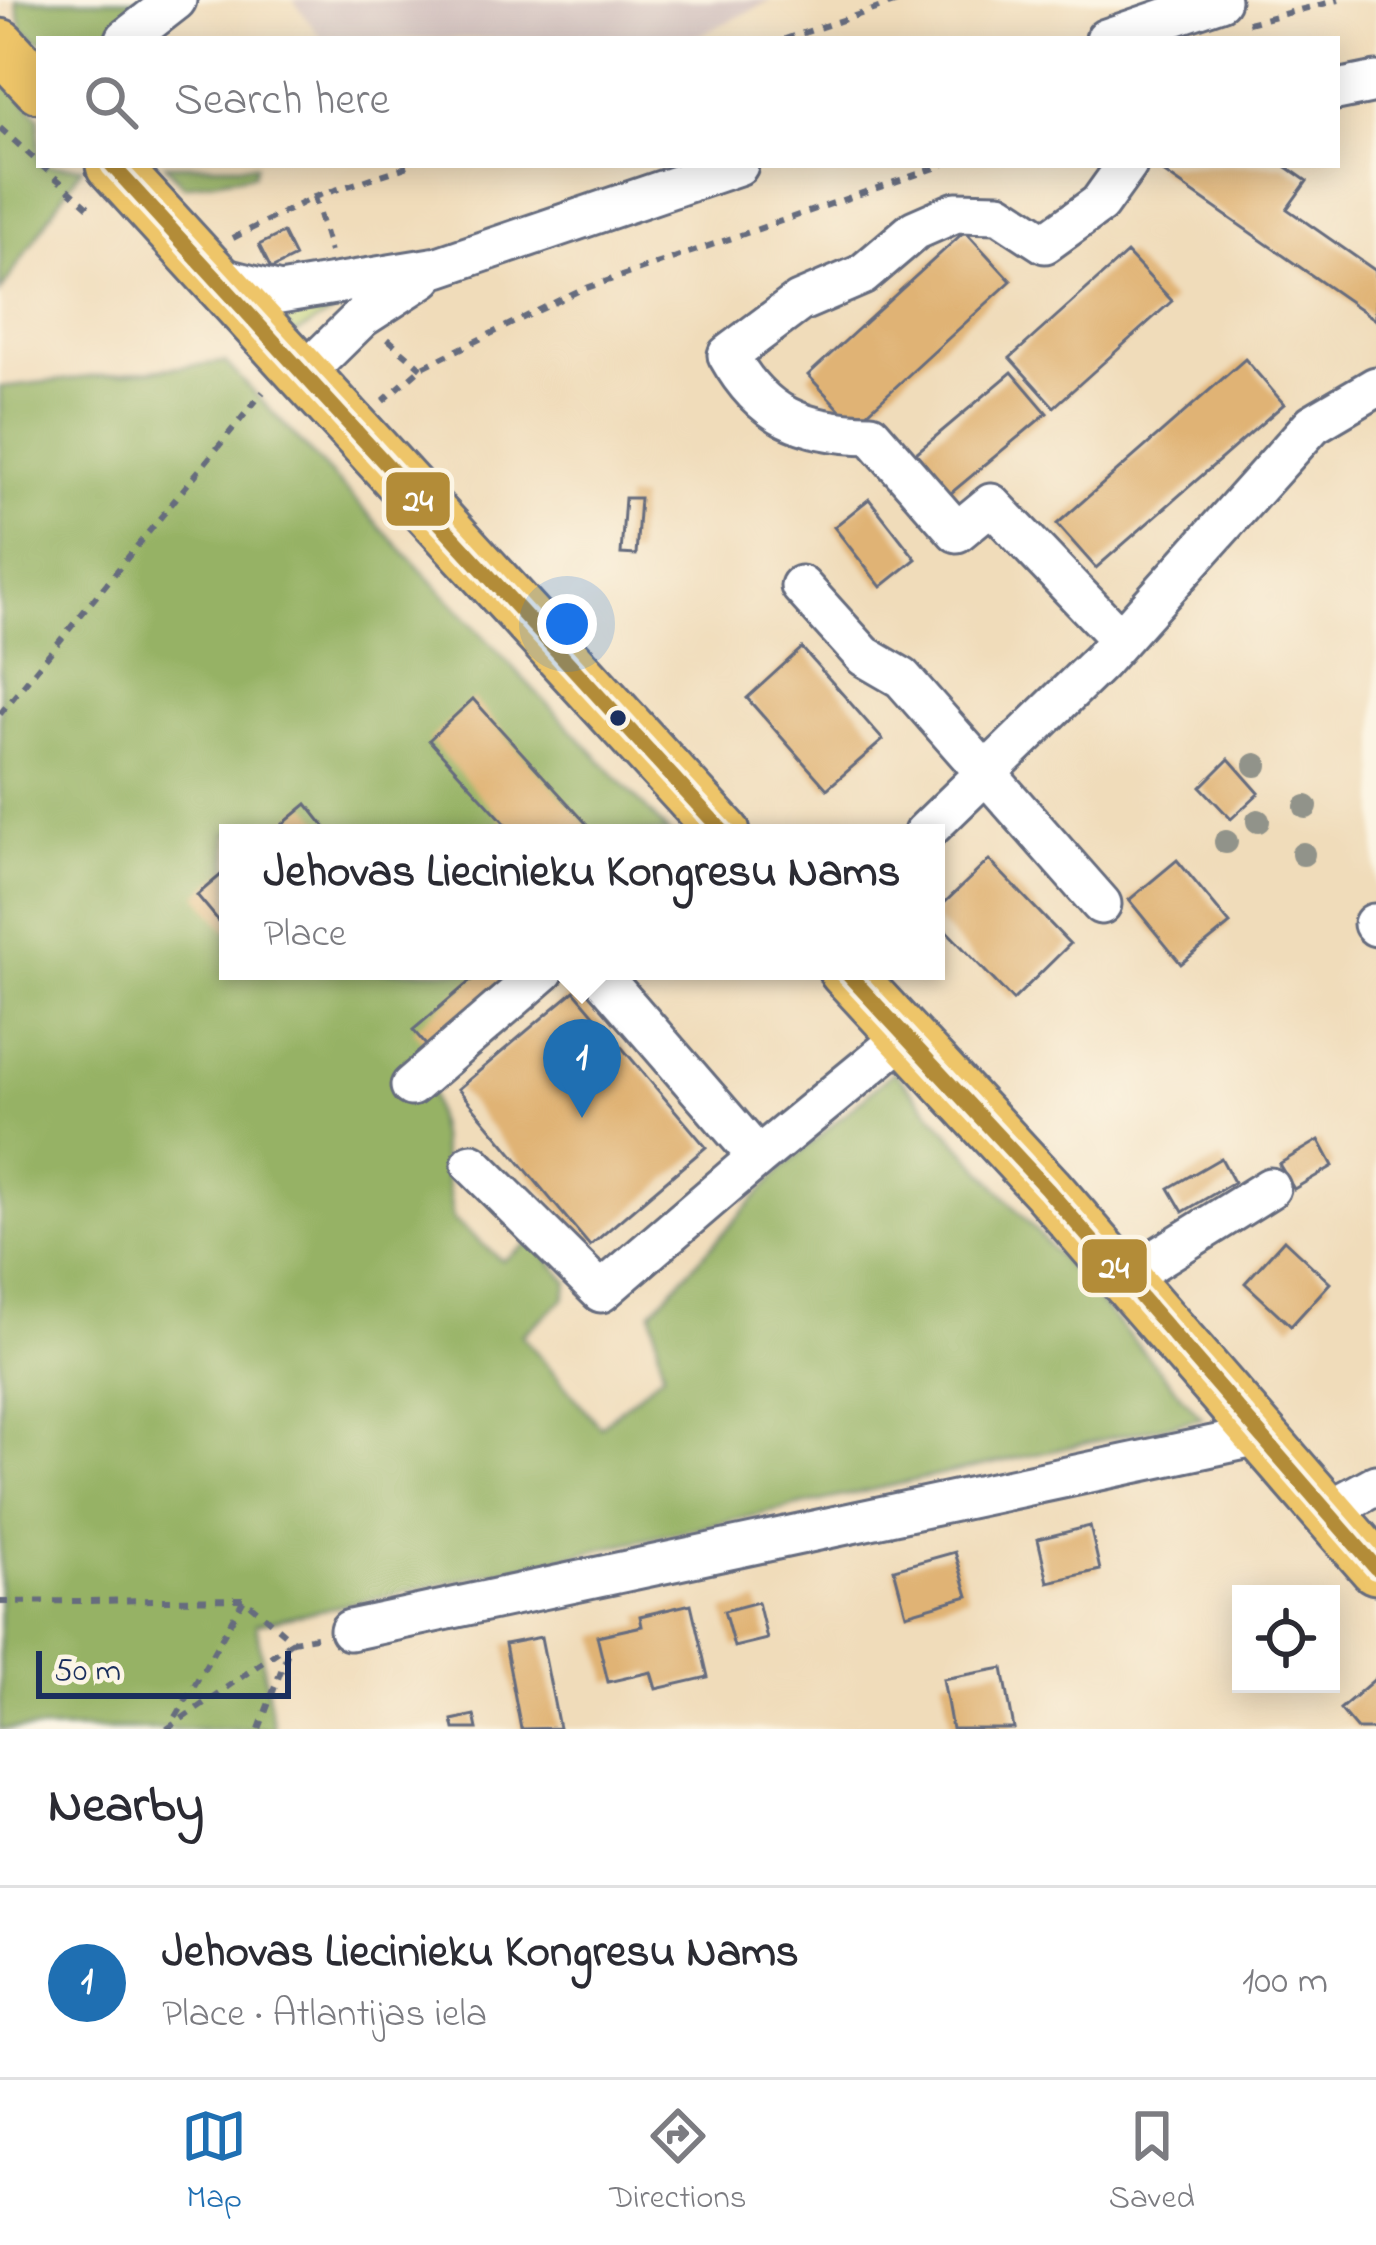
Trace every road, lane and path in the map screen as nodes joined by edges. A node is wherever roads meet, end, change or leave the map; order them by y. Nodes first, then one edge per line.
1 (176, 0) edge
2 (904, 0) edge
3 (1339, 0) edge
4 (1224, 14) edge
5 (130, 36) edge
6 (794, 36) edge
7 (1120, 36) edge
8 (0, 45) edge
9 (1376, 82) edge
10 (36, 84) edge
11 (1340, 89) edge
12 (0, 128) edge
13 (36, 160) edge
14 (115, 168) edge
15 (403, 168) edge
16 (729, 168) edge
17 (935, 168) edge
18 (1124, 168) edge
19 (314, 197) junction
20 (205, 266) junction
21 (438, 268) junction
22 (335, 270) dead end
23 (387, 339) dead end
24 (300, 365) junction
25 (421, 368) junction
26 (1376, 387) edge
27 (352, 427) junction
28 (801, 586) dead end
29 (1120, 639) junction
30 (0, 714) edge
31 (983, 776) junction
32 (709, 824) edge
33 (933, 824) edge
34 (1101, 904) dead end
35 (534, 980) edge
36 (605, 980) edge
37 (853, 980) edge
38 (904, 1037) junction
39 (411, 1086) dead end
40 (758, 1157) junction
41 (472, 1164) dead end
42 (1270, 1188) dead end
43 (1126, 1278) junction
44 (1264, 1435) junction
45 (1376, 1485) edge
46 (1330, 1510) junction
47 (1376, 1568) edge
48 (244, 1599) junction
49 (0, 1602) edge
50 (350, 1630) joint
51 (293, 1641) junction
52 (174, 1720) junction
53 (167, 1729) edge
54 (259, 1729) edge

1 - 5 street
2 - 6 path
3 - 4 path
4 - 7 street
8 - 10 main road
9 - 11 street
12 - 13 path
14 - 20 main road
15 - 19 path
16 - 21 street
17 - 25 path
18 - 29 street
19 - 20 path
19 - 22 path
20 - 21 street
20 - 24 main road
21 - 24 street
23 - 25 path
24 - 27 main road
24 - 30 path
25 - 27 path
26 - 29 street
27 - 32 main road
28 - 31 street
29 - 31 street
31 - 33 street
31 - 34 street
35 - 39 street
36 - 40 street
37 - 38 main road
38 - 40 street
38 - 43 main road
40 - 41 street
42 - 43 street
43 - 44 main road
44 - 46 main road
44 - 50 street
45 - 46 street
46 - 47 main road
48 - 49 path
48 - 51 path
48 - 52 path
50 - 51 path
51 - 52 path
51 - 54 path
52 - 53 path

